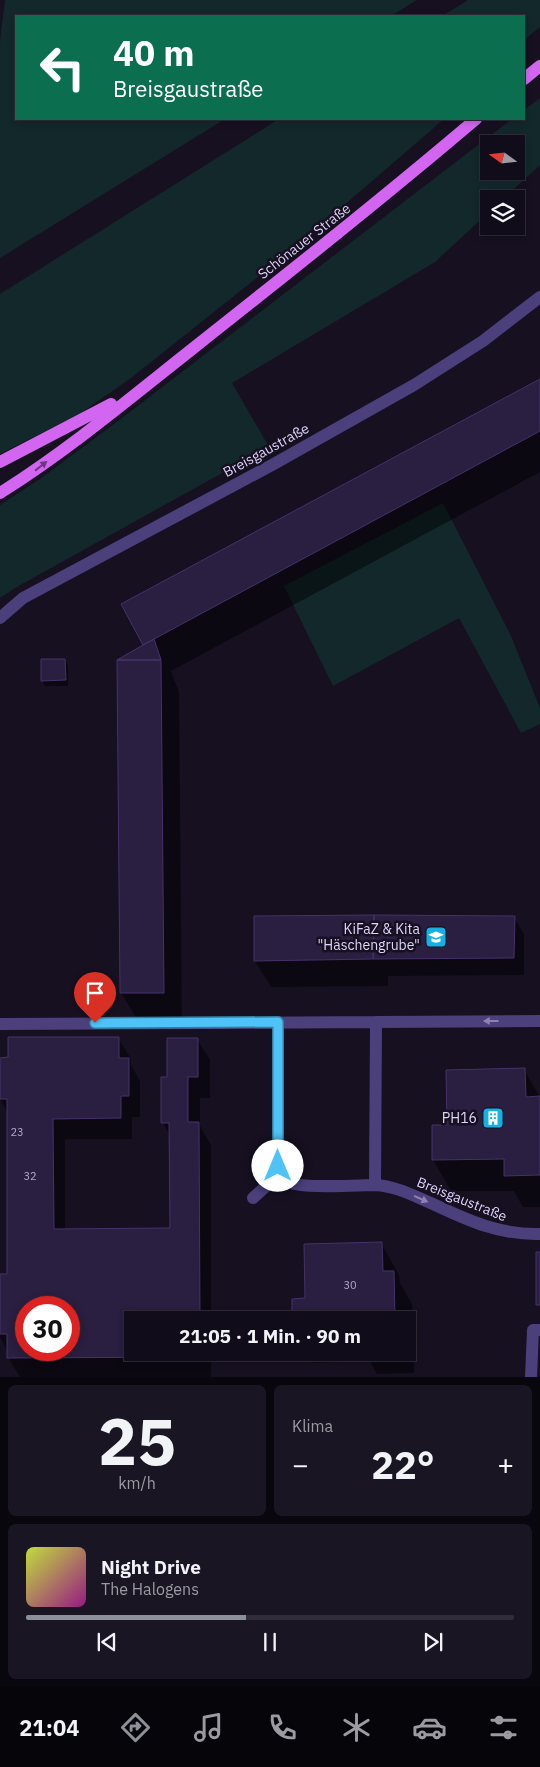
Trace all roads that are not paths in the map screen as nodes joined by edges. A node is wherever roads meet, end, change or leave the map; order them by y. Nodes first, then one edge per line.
1 (540, 66) edge
2 (525, 78) edge
3 (475, 120) edge
4 (540, 297) edge
5 (148, 384) junction
6 (0, 462) edge
7 (0, 493) edge
8 (0, 618) edge
9 (540, 1021) edge
10 (278, 1022) junction
11 (376, 1022) junction
12 (0, 1024) edge
13 (280, 1176) junction
14 (375, 1185) junction
15 (253, 1198) dead end
16 (540, 1234) edge
17 (540, 1330) edge
18 (531, 1377) edge

1 - 2 main road
3 - 5 main road, Schönauer Straße
4 - 8 street, Breisgaustraße
5 - 6 main road, Schönauer Straße
7 -> 5 main road, Schönauer Straße
9 -> 11 street
10 - 11 street
10 - 12 street
10 - 13 street
11 - 14 street
13 - 14 street, Breisgaustraße
13 - 15 street
14 -> 16 street, Breisgaustraße
17 - 18 street

